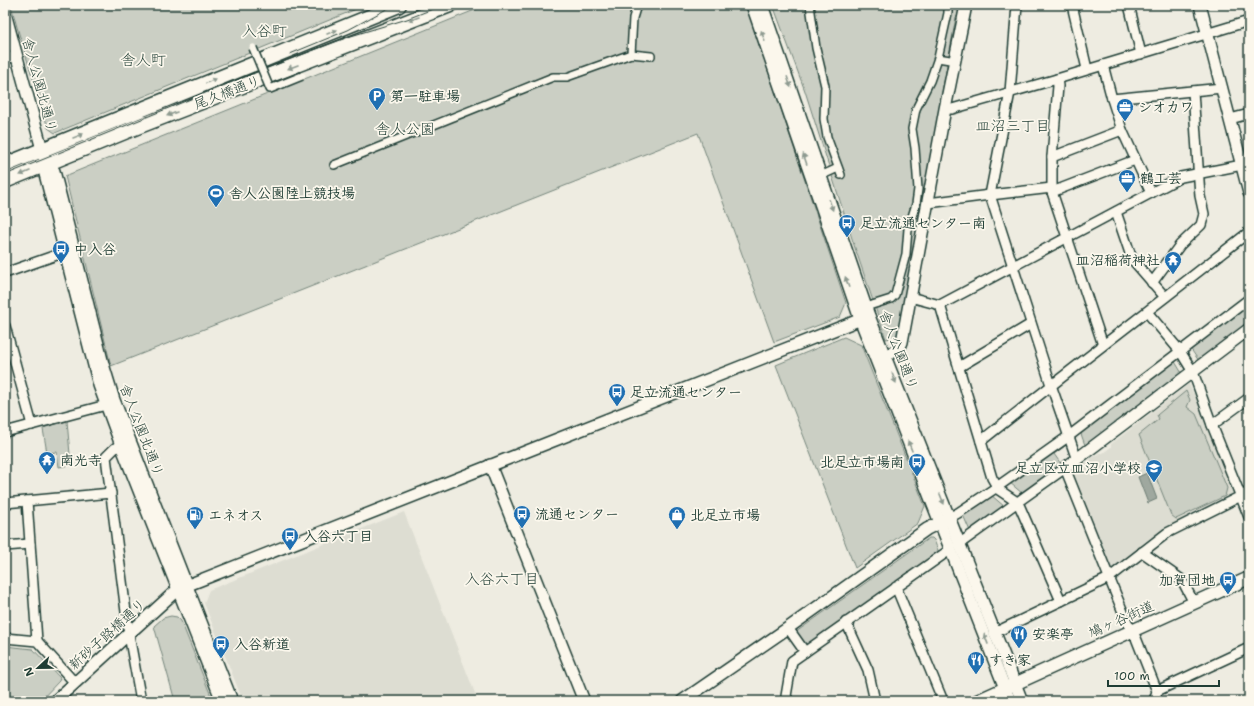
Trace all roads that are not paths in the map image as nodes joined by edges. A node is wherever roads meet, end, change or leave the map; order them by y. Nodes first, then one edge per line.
1 (398, 5) edge
2 (450, 5) edge
3 (637, 5) edge
4 (752, 5) edge
5 (762, 5) edge
6 (810, 5) edge
7 (948, 5) edge
8 (977, 5) edge
9 (1017, 5) edge
10 (1072, 5) edge
11 (1129, 5) edge
12 (1200, 5) edge
13 (966, 7) edge
14 (5, 13) edge
15 (1249, 21) edge
16 (1207, 34) junction
17 (253, 48) dead end
18 (631, 54) junction
19 (1141, 54) junction
20 (651, 56) dead end
21 (11, 57) edge
22 (938, 58) junction
23 (950, 60) dead end
24 (1102, 65) junction
25 (1087, 69) junction
26 (302, 76) dead end
27 (1057, 79) junction
28 (1222, 88) junction
29 (1193, 91) junction
30 (1010, 92) junction
31 (1112, 99) junction
32 (945, 109) junction
33 (1249, 114) edge
34 (1230, 119) junction
35 (1122, 130) junction
36 (42, 150) junction
37 (1052, 157) junction
38 (1136, 160) junction
39 (46, 164) junction
40 (5, 165) edge
41 (334, 165) dead end
42 (1242, 165) junction
43 (838, 168) junction
44 (827, 173) dead end
45 (1198, 174) junction
46 (841, 175) dead end
47 (5, 181) edge
48 (1052, 190) junction
49 (1249, 192) edge
50 (1151, 193) junction
51 (990, 195) junction
52 (922, 202) junction
53 (1116, 212) junction
54 (1249, 232) edge
55 (1067, 238) junction
56 (65, 252) junction
57 (1013, 267) junction
58 (5, 273) edge
59 (1152, 283) junction
60 (910, 297) junction
61 (1165, 297) junction
62 (1249, 299) edge
63 (940, 305) junction
64 (1146, 312) junction
65 (867, 313) junction
66 (1032, 324) junction
67 (5, 326) edge
68 (1249, 330) edge
69 (1103, 345) junction
70 (8, 346) edge
71 (1180, 351) junction
72 (885, 356) junction
73 (959, 367) junction
74 (1193, 372) junction
75 (1051, 385) junction
76 (1249, 398) edge
77 (106, 405) junction
78 (32, 425) junction
79 (1212, 425) junction
80 (5, 432) edge
81 (1069, 436) junction
82 (981, 440) junction
83 (121, 445) junction
84 (1077, 460) junction
85 (490, 465) junction
86 (1065, 468) junction
87 (997, 487) junction
88 (111, 493) junction
89 (1245, 494) edge
90 (27, 501) junction
91 (5, 503) edge
92 (1017, 503) junction
93 (1249, 517) edge
94 (944, 519) junction
95 (30, 544) junction
96 (5, 546) edge
97 (955, 546) junction
98 (1142, 552) junction
99 (1109, 578) junction
100 (1249, 578) edge
101 (182, 587) junction
102 (896, 587) junction
103 (1061, 601) junction
104 (1194, 603) junction
105 (846, 622) junction
106 (788, 628) junction
107 (1132, 631) junction
108 (994, 633) junction
109 (128, 635) junction
110 (5, 638) edge
111 (37, 641) junction
112 (1249, 648) edge
113 (805, 652) junction
114 (75, 683) junction
115 (1010, 686) junction
116 (1157, 691) junction
117 (55, 701) edge
118 (141, 701) edge
119 (222, 701) edge
120 (232, 701) edge
121 (584, 701) edge
122 (682, 701) edge
123 (789, 701) edge
124 (875, 701) edge
125 (943, 701) edge
126 (977, 701) edge
127 (983, 701) edge
128 (1010, 701) edge
129 (1022, 701) edge
130 (1154, 701) edge

36 -> 1 main road, 尾久橋通り
2 -> 39 main road, 尾久橋通り
3 - 18 street
65 -> 4 street, 舎人公園通り
5 -> 65 street, 舎人公園通り
6 - 43 street
7 - 22 street
8 - 13 street
9 - 30 street
10 - 25 street
11 - 19 street
12 - 16 street
13 - 32 street
14 - 21 street, 舎人公園北通り
15 - 16 street
16 - 19 street
16 - 28 street
17 - 26 street, bridge
18 - 20 street
18 - 41 street
19 - 24 street
21 - 36 street, 舎人公園北通り
22 - 23 street
22 - 52 street
24 - 25 street
24 - 31 street
25 - 27 street
27 - 30 street
27 - 37 street
28 - 29 street
28 - 34 street
29 - 31 street
29 - 45 street
30 - 32 street
30 - 51 street
31 - 35 street
32 - 52 street
33 - 34 street
34 - 42 street
35 - 37 street
35 - 38 street
36 - 39 street, 舎人公園北通り
36 - 40 main road, 尾久橋通り
37 - 48 street
38 - 48 street
38 - 50 street
39 -> 47 main road, 尾久橋通り
39 - 56 street, 舎人公園北通り
39 - 101 street, 舎人公園北通り
42 - 45 street
42 - 49 street
43 - 44 street
43 - 46 street
45 - 50 street
45 - 59 street
48 - 51 street
48 - 55 street
50 - 53 street
51 - 52 street
51 - 57 street
52 - 60 street
52 - 65 street
53 - 55 street
53 - 59 street
54 - 61 street
55 - 57 street
55 - 69 street
56 - 58 street
56 - 77 street, 舎人公園北通り
57 - 63 street
57 - 66 street
59 - 61 street
60 - 63 street
60 - 72 street
61 - 64 street
62 - 71 street
63 - 73 street
64 - 69 street
64 - 71 street
65 - 72 street, 舎人公園通り
65 - 85 street
94 -> 65 street, 舎人公園通り
66 - 73 street
66 - 75 street
67 - 70 street
68 - 74 street
69 - 75 street
70 - 78 street
71 - 74 street
71 - 81 street
72 -> 94 street, 舎人公園通り
73 - 82 street
74 - 79 street
74 - 84 street
75 - 81 street
75 - 82 street
76 - 79 street
77 - 78 street
77 - 83 street, 舎人公園北通り
78 - 80 street
79 - 89 street
81 - 84 street
81 - 87 street
82 - 87 street
83 - 88 street
83 - 101 street, 舎人公園北通り
84 - 86 street
85 - 101 street
85 - 121 street
86 - 92 street
86 - 99 street
87 - 92 street
87 - 94 street
88 - 90 street
88 - 109 street
89 - 93 street
89 - 98 street
90 - 91 street
90 - 95 street
92 - 97 street
92 - 103 street
94 - 97 street, 舎人公園通り
94 - 106 street
95 - 96 street
95 - 111 street
97 - 102 street
97 - 108 street, 舎人公園通り
115 -> 97 street, 舎人公園通り
98 - 99 street
98 - 104 street
99 - 103 street
99 - 107 street
100 - 104 main road, 鳩ヶ谷街道
101 - 109 street, 新砂子路橋通り
101 - 119 street, 舎人公園北通り
101 - 120 street, 舎人公園北通り
102 - 105 street
102 - 125 street
103 - 108 street
104 - 107 main road, 鳩ヶ谷街道
105 - 113 street
105 - 124 street
106 - 113 street
106 - 122 street
107 - 115 main road, 鳩ヶ谷街道
107 - 116 street
108 - 115 street, 舎人公園通り
109 - 114 street, 新砂子路橋通り
109 - 118 street
110 - 111 street
111 - 114 street
112 - 116 street
113 - 123 street
114 - 117 street, 新砂子路橋通り
115 - 126 main road, 鳩ヶ谷街道
115 - 127 main road, 鳩ヶ谷街道
115 - 128 street, 舎人公園通り
115 - 129 street, 舎人公園通り
116 - 130 street

